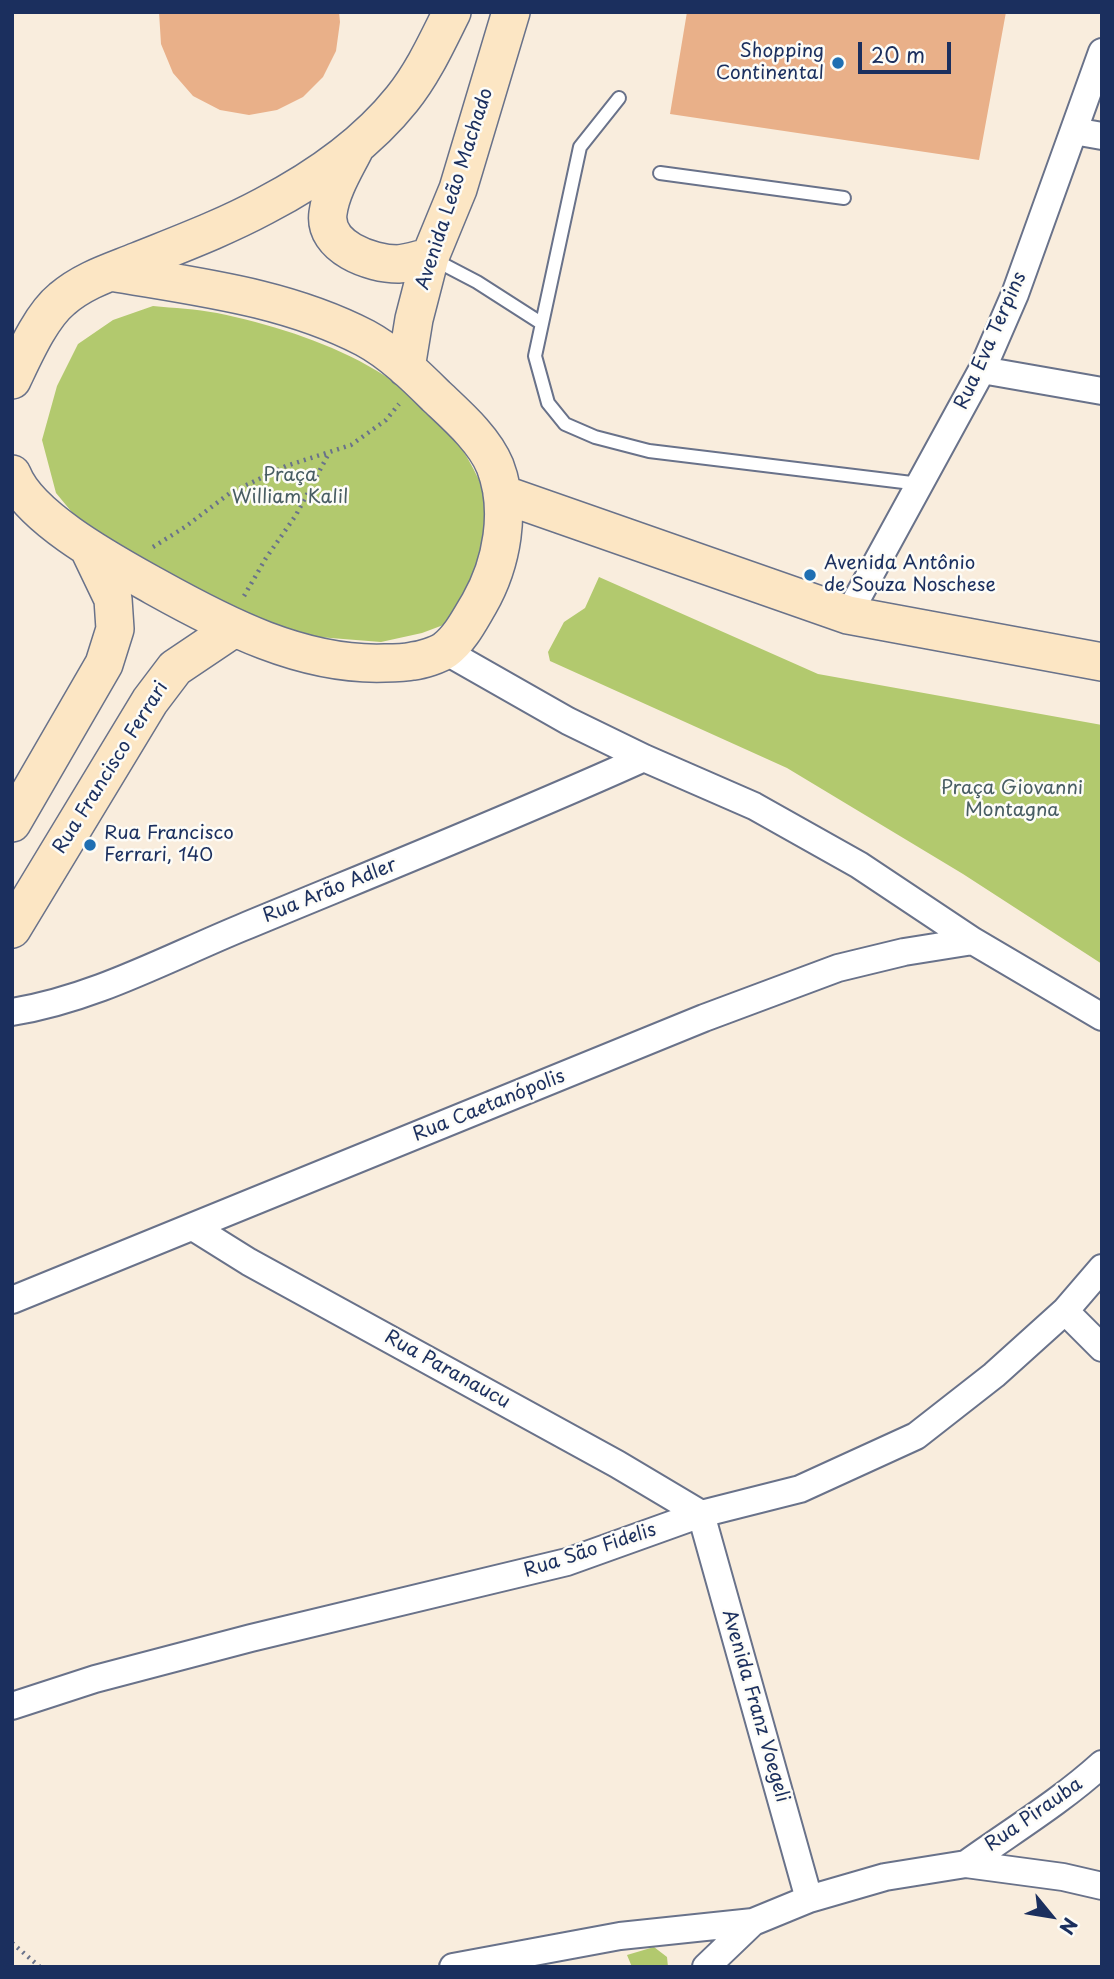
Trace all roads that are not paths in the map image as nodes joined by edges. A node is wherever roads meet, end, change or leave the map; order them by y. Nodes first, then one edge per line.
1 (452, 12) edge
2 (511, 12) edge
3 (1102, 52) edge
4 (619, 98) dead end
5 (1074, 131) junction
6 (1102, 136) edge
7 (357, 144) junction
8 (660, 173) dead end
9 (844, 198) dead end
10 (430, 257) junction
11 (111, 272) junction
12 (541, 323) junction
13 (982, 370) junction
14 (412, 373) junction
15 (12, 380) edge
16 (1102, 391) edge
17 (12, 474) edge
18 (920, 484) junction
19 (502, 494) junction
20 (89, 549) junction
21 (848, 615) junction
22 (233, 629) junction
23 (445, 651) junction
24 (1102, 662) edge
25 (644, 758) junction
26 (12, 823) edge
27 (12, 929) edge
28 (973, 941) junction
29 (12, 1012) edge
30 (1102, 1017) edge
31 (193, 1227) junction
32 (1102, 1268) edge
33 (12, 1300) edge
34 (1065, 1311) junction
35 (1102, 1348) edge
36 (701, 1514) junction
37 (12, 1706) edge
38 (1102, 1764) edge
39 (965, 1864) junction
40 (1102, 1886) edge
41 (809, 1899) junction
42 (753, 1922) junction
43 (453, 1967) edge
44 (706, 1967) edge

1 - 7 main road
2 - 10 main road, Avenida Leão Machado
3 - 5 street, Rua Eva Terpins
4 - 12 lane
5 - 6 street
5 - 13 street, Rua Eva Terpins
7 - 10 main road
7 - 11 main road
8 - 9 lane
10 - 12 lane
10 - 14 main road, Avenida Leão Machado
11 - 14 main road
11 - 15 main road
12 - 18 lane
13 - 16 street
13 - 18 street, Rua Eva Terpins
14 - 19 main road
17 - 20 main road
18 - 21 street, Rua Eva Terpins
19 - 21 main road
19 - 23 main road
20 - 22 main road
20 - 26 main road
21 - 24 main road
22 - 23 main road
22 - 27 main road, Rua Francisco Ferrari
23 - 25 street
25 - 28 street
25 - 29 street, Rua Arão Adler
28 - 30 street
28 - 31 street, Rua Caetanópolis
31 - 33 street, Rua Caetanópolis
31 - 36 street, Rua Paranaucu
32 - 34 street, Rua São Fidelis
34 - 35 street
34 - 36 street, Rua São Fidelis
36 - 37 street, Rua São Fidelis
36 - 41 street, Avenida Franz Voegeli
38 - 39 street, Rua Pirauba
39 - 40 street
39 - 41 street
41 - 42 street
42 - 43 street
42 - 44 street

